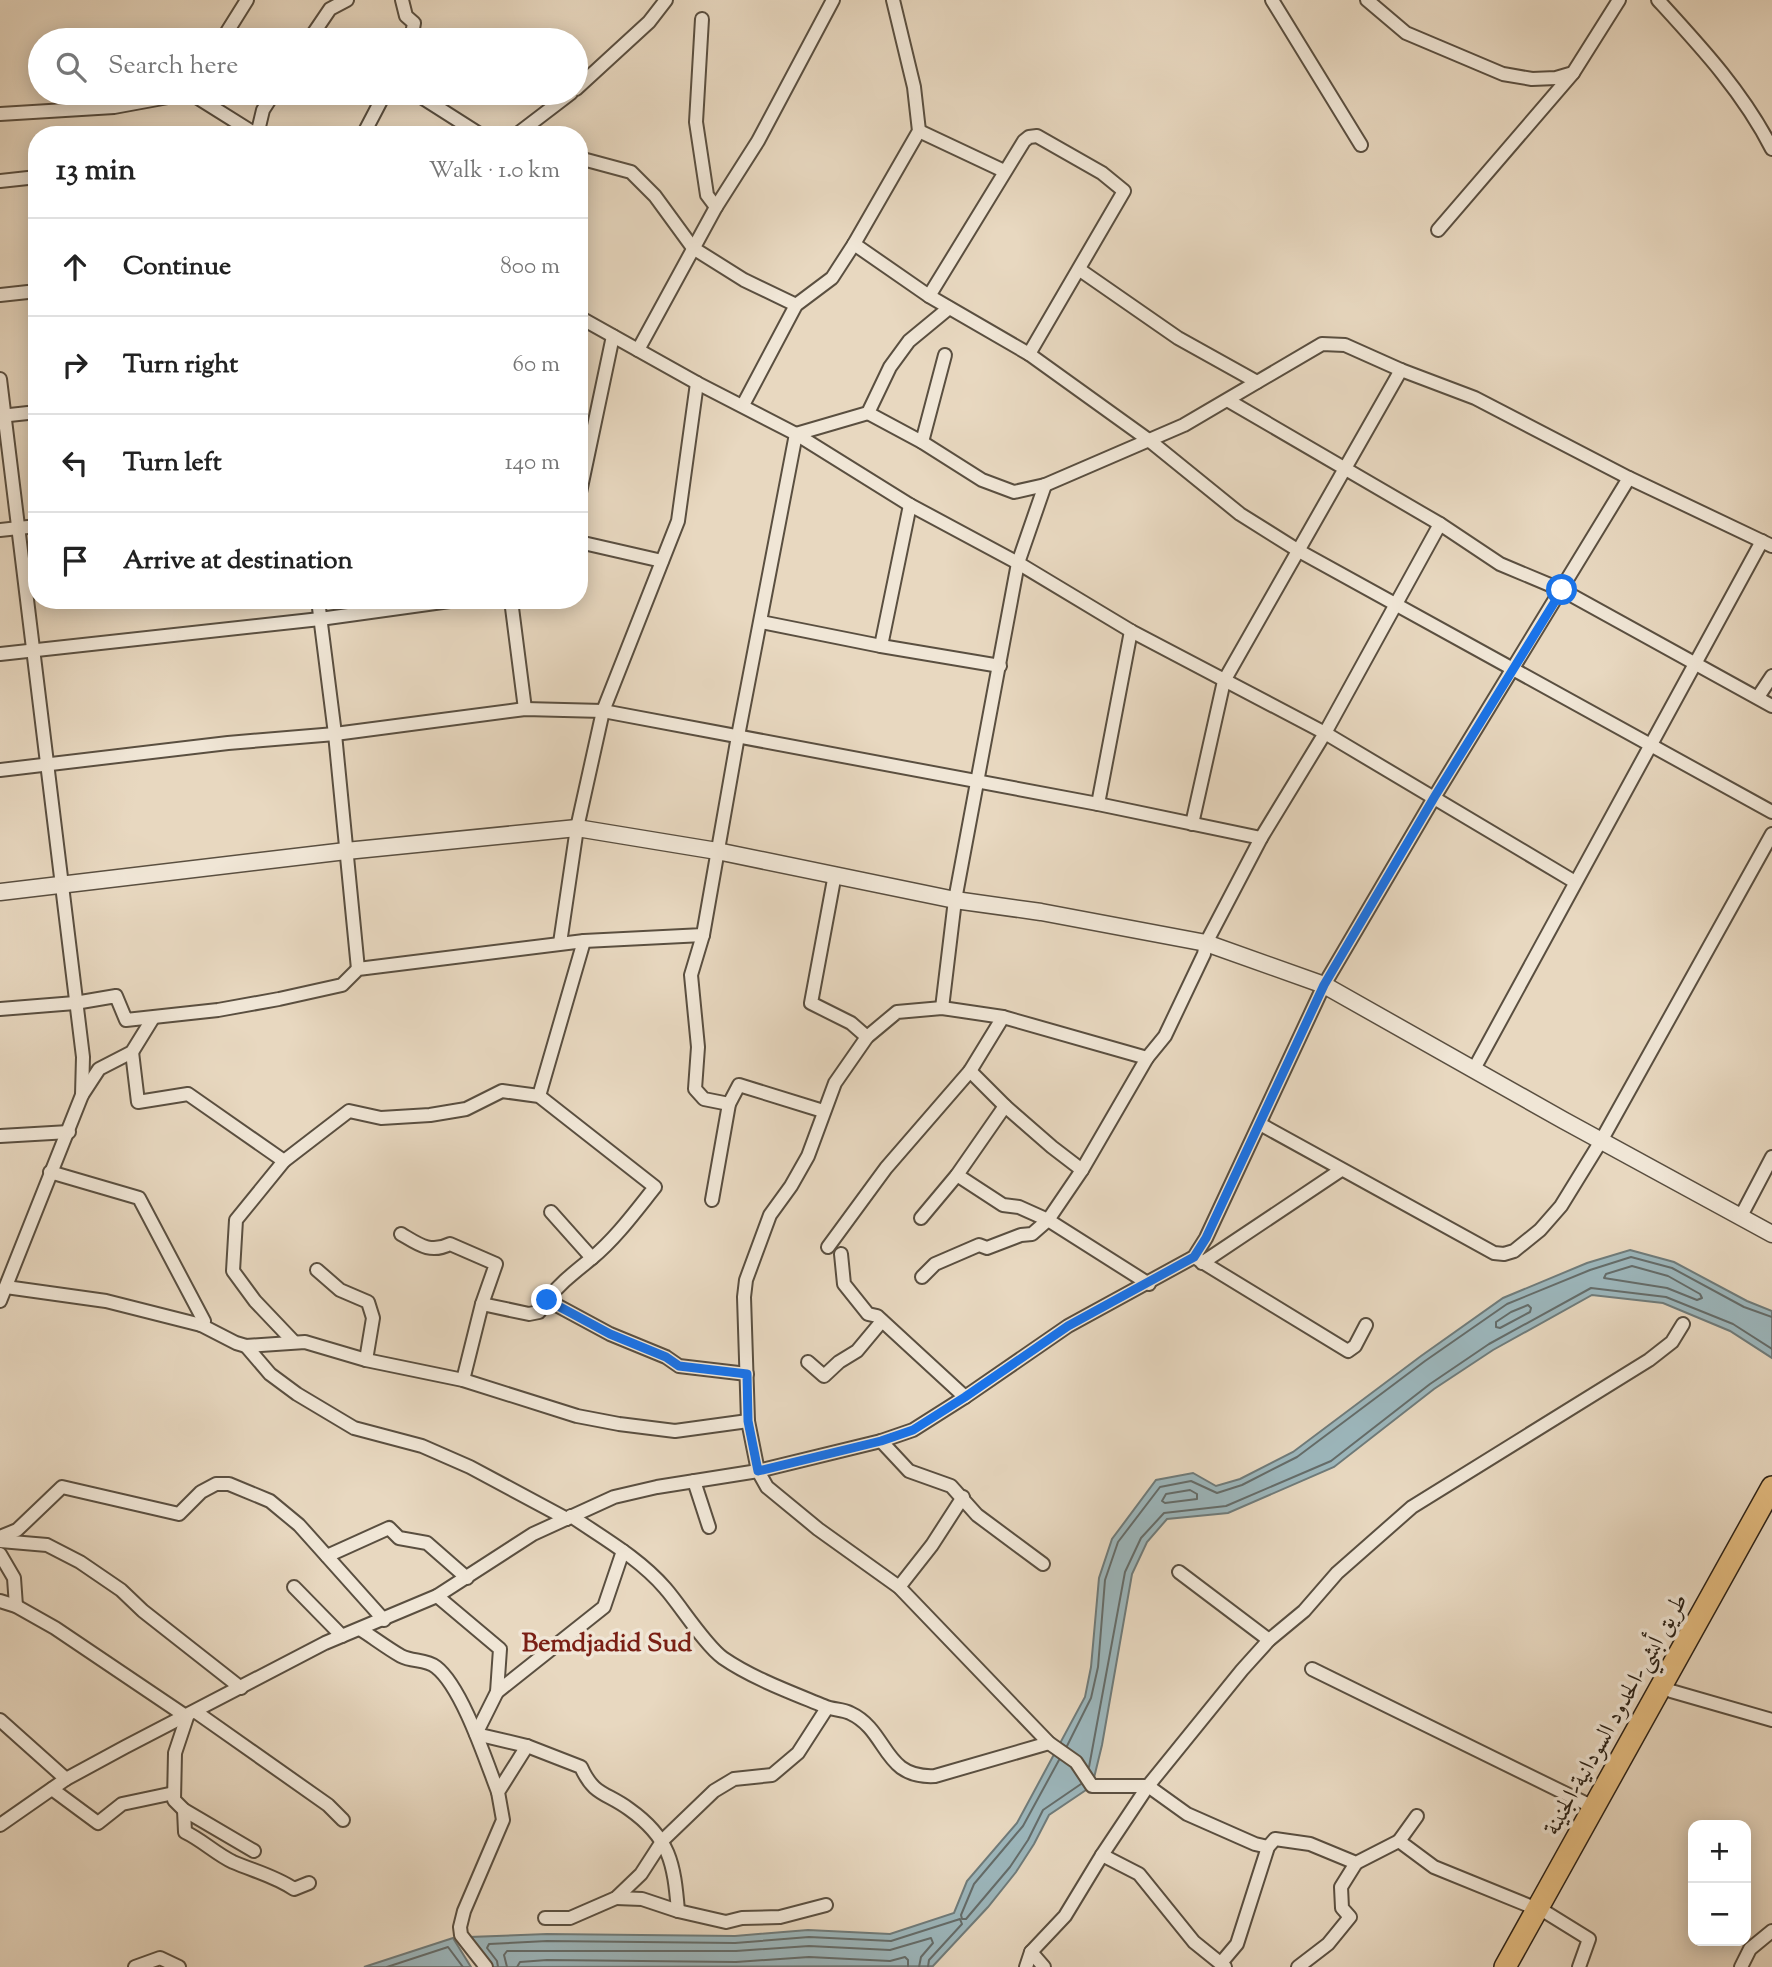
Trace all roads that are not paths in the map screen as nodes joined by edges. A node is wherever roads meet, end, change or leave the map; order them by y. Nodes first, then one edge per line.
1 (247, 0) edge
2 (347, 0) edge
3 (402, 0) edge
4 (666, 0) edge
5 (833, 0) edge
6 (892, 0) edge
7 (1272, 0) edge
8 (1367, 0) edge
9 (1619, 0) edge
10 (1658, 0) edge
11 (332, 5) edge
12 (702, 19) dead end
13 (230, 28) edge
14 (317, 28) edge
15 (413, 28) edge
16 (1573, 73) junction
17 (588, 78) edge
18 (0, 105) edge
19 (125, 105) edge
20 (209, 105) edge
21 (266, 105) edge
22 (379, 105) edge
23 (434, 105) edge
24 (555, 105) edge
25 (17, 113) junction
26 (0, 114) edge
27 (243, 126) edge
28 (259, 126) edge
29 (368, 126) edge
30 (467, 126) edge
31 (528, 126) edge
32 (919, 131) junction
33 (1361, 145) dead end
34 (1772, 149) edge
35 (588, 160) edge
36 (1004, 171) junction
37 (28, 178) edge
38 (0, 181) edge
39 (716, 207) junction
40 (1438, 230) dead end
41 (854, 244) junction
42 (693, 248) junction
43 (1080, 270) junction
44 (28, 292) edge
45 (0, 295) edge
46 (929, 296) junction
47 (796, 304) junction
48 (949, 309) junction
49 (588, 322) edge
50 (613, 337) junction
51 (638, 350) junction
52 (1029, 354) junction
53 (946, 355) dead end
54 (1401, 370) junction
55 (0, 379) edge
56 (1257, 382) junction
57 (697, 383) junction
58 (1229, 401) junction
59 (743, 405) junction
60 (28, 412) edge
61 (868, 413) junction
62 (2, 416) edge
63 (796, 435) junction
64 (1150, 441) junction
65 (922, 442) junction
66 (588, 455) edge
67 (1344, 468) junction
68 (1629, 478) junction
69 (1045, 485) junction
70 (910, 505) junction
71 (1440, 524) junction
72 (28, 527) edge
73 (18, 528) junction
74 (0, 530) edge
75 (588, 544) edge
76 (1767, 544) edge
77 (1299, 551) junction
78 (662, 561) junction
79 (1018, 563) junction
80 (1562, 590) junction
81 (1396, 605) junction
82 (319, 609) edge
83 (392, 609) edge
84 (512, 609) edge
85 (320, 619) junction
86 (761, 622) junction
87 (1131, 631) junction
88 (880, 646) junction
89 (33, 650) junction
90 (0, 654) edge
91 (1695, 664) junction
92 (1000, 666) junction
93 (1514, 670) junction
94 (1772, 676) edge
95 (1224, 681) junction
96 (1758, 697) junction
97 (1772, 706) edge
98 (525, 709) junction
99 (603, 711) junction
100 (1325, 733) junction
101 (335, 734) junction
102 (738, 736) junction
103 (1651, 746) junction
104 (48, 762) junction
105 (0, 770) edge
106 (979, 781) junction
107 (1435, 796) junction
108 (1098, 804) junction
109 (1772, 812) edge
110 (1192, 824) junction
111 (577, 828) junction
112 (1772, 834) edge
113 (1261, 838) junction
114 (346, 850) junction
115 (718, 851) junction
116 (835, 874) junction
117 (1575, 882) junction
118 (62, 885) junction
119 (0, 892) edge
120 (955, 900) junction
121 (703, 935) junction
122 (584, 941) junction
123 (560, 943) junction
124 (1206, 943) junction
125 (358, 969) junction
126 (1324, 985) junction
127 (75, 1003) junction
128 (942, 1008) junction
129 (0, 1009) edge
130 (1003, 1017) junction
131 (153, 1018) junction
132 (867, 1037) junction
133 (132, 1052) junction
134 (1147, 1058) junction
135 (1474, 1069) junction
136 (970, 1071) junction
137 (82, 1095) junction
138 (539, 1096) junction
139 (729, 1104) junction
140 (1005, 1106) junction
141 (823, 1111) junction
142 (1260, 1124) junction
143 (69, 1132) junction
144 (0, 1136) edge
145 (1601, 1141) junction
146 (1772, 1157) edge
147 (284, 1161) junction
148 (1082, 1170) junction
149 (1341, 1170) junction
150 (50, 1172) junction
151 (957, 1175) junction
152 (712, 1200) dead end
153 (551, 1212) dead end
154 (1741, 1216) junction
155 (921, 1218) dead end
156 (1048, 1220) junction
157 (401, 1234) dead end
158 (1772, 1234) edge
159 (828, 1247) dead end
160 (841, 1254) dead end
161 (592, 1258) junction
162 (1198, 1260) junction
163 (14, 1264) junction
164 (0, 1266) edge
165 (317, 1270) dead end
166 (922, 1276) dead end
167 (1149, 1284) junction
168 (6, 1287) junction
169 (547, 1300) junction
170 (0, 1301) edge
171 (482, 1304) junction
172 (882, 1321) junction
173 (1683, 1324) dead end
174 (201, 1325) junction
175 (1366, 1325) dead end
176 (294, 1342) junction
177 (246, 1346) junction
178 (366, 1360) junction
179 (808, 1362) dead end
180 (747, 1374) junction
181 (463, 1380) junction
182 (965, 1397) junction
183 (748, 1421) junction
184 (881, 1441) junction
185 (758, 1471) junction
186 (694, 1481) junction
187 (963, 1497) junction
188 (1770, 1500) edge
189 (569, 1518) junction
190 (709, 1527) dead end
191 (0, 1539) edge
192 (623, 1551) junction
193 (0, 1554) edge
194 (327, 1556) junction
195 (1043, 1564) dead end
196 (1179, 1572) dead end
197 (467, 1577) junction
198 (295, 1587) dead end
199 (899, 1587) junction
200 (437, 1596) junction
201 (0, 1601) edge
202 (16, 1606) junction
203 (384, 1620) junction
204 (360, 1629) junction
205 (342, 1636) junction
206 (1269, 1640) junction
207 (1312, 1669) dead end
208 (241, 1688) junction
209 (1671, 1691) junction
210 (497, 1692) junction
211 (828, 1708) junction
212 (191, 1714) junction
213 (0, 1720) edge
214 (1772, 1720) edge
215 (476, 1734) junction
216 (1049, 1743) junction
217 (527, 1746) junction
218 (65, 1779) junction
219 (1148, 1786) junction
220 (52, 1789) junction
221 (498, 1792) junction
222 (174, 1794) junction
223 (1593, 1807) junction
224 (184, 1810) junction
225 (1417, 1816) dead end
226 (343, 1820) dead end
227 (0, 1825) edge
228 (663, 1840) junction
229 (1399, 1841) junction
230 (1268, 1847) junction
231 (254, 1851) dead end
232 (1102, 1855) junction
233 (1356, 1863) junction
234 (309, 1883) dead end
235 (615, 1898) junction
236 (826, 1905) dead end
237 (678, 1911) junction
238 (1542, 1911) junction
239 (545, 1918) dead end
240 (1769, 1938) edge
241 (1031, 1952) junction
242 (1223, 1965) edge
243 (135, 1967) edge
244 (179, 1967) edge
245 (486, 1967) edge
246 (1026, 1967) edge
247 (1044, 1967) edge
248 (1298, 1967) edge
249 (1505, 1967) edge
250 (1517, 1967) edge
251 (1579, 1967) edge
252 (1741, 1967) edge

1 - 13 street
2 - 11 street
3 - 15 street
4 - 17 street
5 - 39 street
6 - 32 street
7 - 33 street
8 - 16 street
9 - 16 street
10 - 34 street
11 - 14 street
12 - 39 street
16 - 40 street
18 - 25 street
19 - 25 street
20 - 27 street
21 - 28 street
22 - 29 street
23 - 30 street
24 - 31 street
25 - 26 street
32 - 36 street
32 - 41 street
35 - 42 street
36 - 43 street
36 - 46 street
37 - 38 street
39 - 42 street
41 - 46 street
41 - 47 street
42 - 47 street
42 - 51 street
43 - 52 street
43 - 56 street
44 - 45 street
46 - 48 street
47 - 59 street
48 - 52 street
48 - 61 street
49 - 50 street
50 - 51 street
50 - 66 street
51 - 57 street
52 - 64 street
53 - 65 street
54 - 56 street
54 - 67 street
54 - 68 street
55 - 62 street
56 - 58 street
57 - 59 street
57 - 78 street
58 - 64 street
58 - 67 street
59 - 63 street
60 - 62 street
61 - 63 street
61 - 65 street
62 - 73 street
63 - 70 street
63 - 86 street
64 - 69 street
64 - 77 street
65 - 69 street
67 - 71 street
67 - 77 street
68 - 76 street
68 - 80 street
69 - 79 street
70 - 79 street
70 - 88 street
71 - 80 street
71 - 81 street
72 - 73 street
73 - 74 street
73 - 89 street
75 - 78 street
76 - 91 street
77 - 81 street
77 - 95 street
78 - 99 street
79 - 87 street
79 - 92 street
80 - 91 street
80 - 93 street
81 - 93 street
81 - 100 street
82 - 85 street
83 - 85 street
84 - 98 street
85 - 89 street
85 - 101 street
86 - 88 street
86 - 102 street
87 - 95 street
87 - 108 street
88 - 92 street
89 - 90 street
89 - 104 street
91 - 96 street
91 - 103 street
92 - 106 street
93 - 103 street
93 - 107 street
94 - 96 street
95 - 100 street
95 - 110 street
96 - 97 street
98 - 99 street
98 - 101 street
99 - 102 street
99 - 111 street
100 - 107 street
100 - 113 street
101 - 104 street
101 - 114 street
102 - 106 street
102 - 115 street
103 - 109 street
103 - 117 street
104 - 105 street
104 - 118 street
106 - 108 street
106 - 120 street
107 - 117 street
107 - 126 street
108 - 110 street
110 - 113 street
111 - 114 street
111 - 115 street
111 - 123 street
112 - 145 street
113 - 124 street
114 - 118 street
114 - 125 street
115 - 116 street
115 - 121 street
116 - 120 street
116 - 132 street
117 - 135 street
118 - 119 street
118 - 127 street
120 - 124 street
120 - 128 street
121 - 122 street
121 - 139 street
122 - 123 street
122 - 138 street
123 - 125 street
124 - 126 street
124 - 134 street
125 - 131 street
126 - 135 street
126 - 142 street
127 - 129 street
127 - 131 street
127 - 137 street
128 - 130 street
128 - 132 street
130 - 134 street
130 - 136 street
131 - 133 street
132 - 141 street
133 - 137 street
133 - 147 street
134 - 148 street
135 - 145 street
136 - 140 street
136 - 159 street
137 - 143 street
138 - 147 street
138 - 161 street
139 - 141 street
139 - 152 street
140 - 148 street
140 - 151 street
141 - 180 street
142 - 149 street
142 - 162 street
143 - 144 street
143 - 150 street
145 - 149 street
145 - 154 street
146 - 154 street
147 - 176 street
148 - 156 street
149 - 162 street
150 - 163 street
150 - 174 street
151 - 155 street
151 - 156 street
153 - 161 street
154 - 158 street
156 - 166 street
156 - 167 street
157 - 171 street
160 - 172 street
161 - 169 street
162 - 167 street
162 - 175 street
163 - 164 street
163 - 168 street
165 - 178 street
167 - 182 street
168 - 170 street
168 - 174 street
169 - 171 street
169 - 180 street
171 - 181 street
172 - 179 street
172 - 182 street
173 - 206 street
174 - 177 street
176 - 177 street
176 - 178 street
177 - 189 street
178 - 181 street
180 - 183 street
181 - 183 street
182 - 184 street
183 - 185 street
184 - 185 street
184 - 187 street
185 - 186 street
185 - 199 street
186 - 189 street
186 - 190 street
187 - 195 street
187 - 199 street
188 - 209 highway
188 - 223 highway, طريق أبشي-الحدود السودانية-الجنينة
189 - 192 street
189 - 197 street
191 - 194 street
191 - 208 street
192 - 210 street
192 - 211 street
193 - 202 street
194 - 197 street
194 - 203 street
196 - 206 street
197 - 200 street
198 - 205 street
199 - 216 street
200 - 203 street
200 - 210 street
201 - 202 street
202 - 212 street
203 - 204 street
204 - 205 street
204 - 215 street
205 - 208 street
206 - 219 street
207 - 223 street
208 - 212 street
209 - 214 street
209 - 238 highway
210 - 215 street
211 - 216 street
211 - 228 street
212 - 218 street
212 - 222 street
212 - 226 street
213 - 218 street
215 - 217 street
215 - 221 street
216 - 219 street
217 - 221 street
217 - 228 street
218 - 220 street
219 - 230 street
219 - 232 street
220 - 222 street
220 - 227 street
221 - 245 street
222 - 224 street
223 - 238 highway, طريق أبشي-الحدود السودانية-الجنينة
224 - 231 street
224 - 234 street
225 - 229 street
228 - 235 street
228 - 237 street
229 - 233 street
229 - 238 street
230 - 233 street
230 - 242 street
232 - 241 street
232 - 242 street
233 - 248 street
235 - 237 street
235 - 239 street
236 - 237 street
238 - 249 highway, طريق أبشي-الحدود السودانية-الجنينة
238 - 250 highway
238 - 251 street
240 - 252 street
241 - 246 street
241 - 247 street
243 - 244 street

